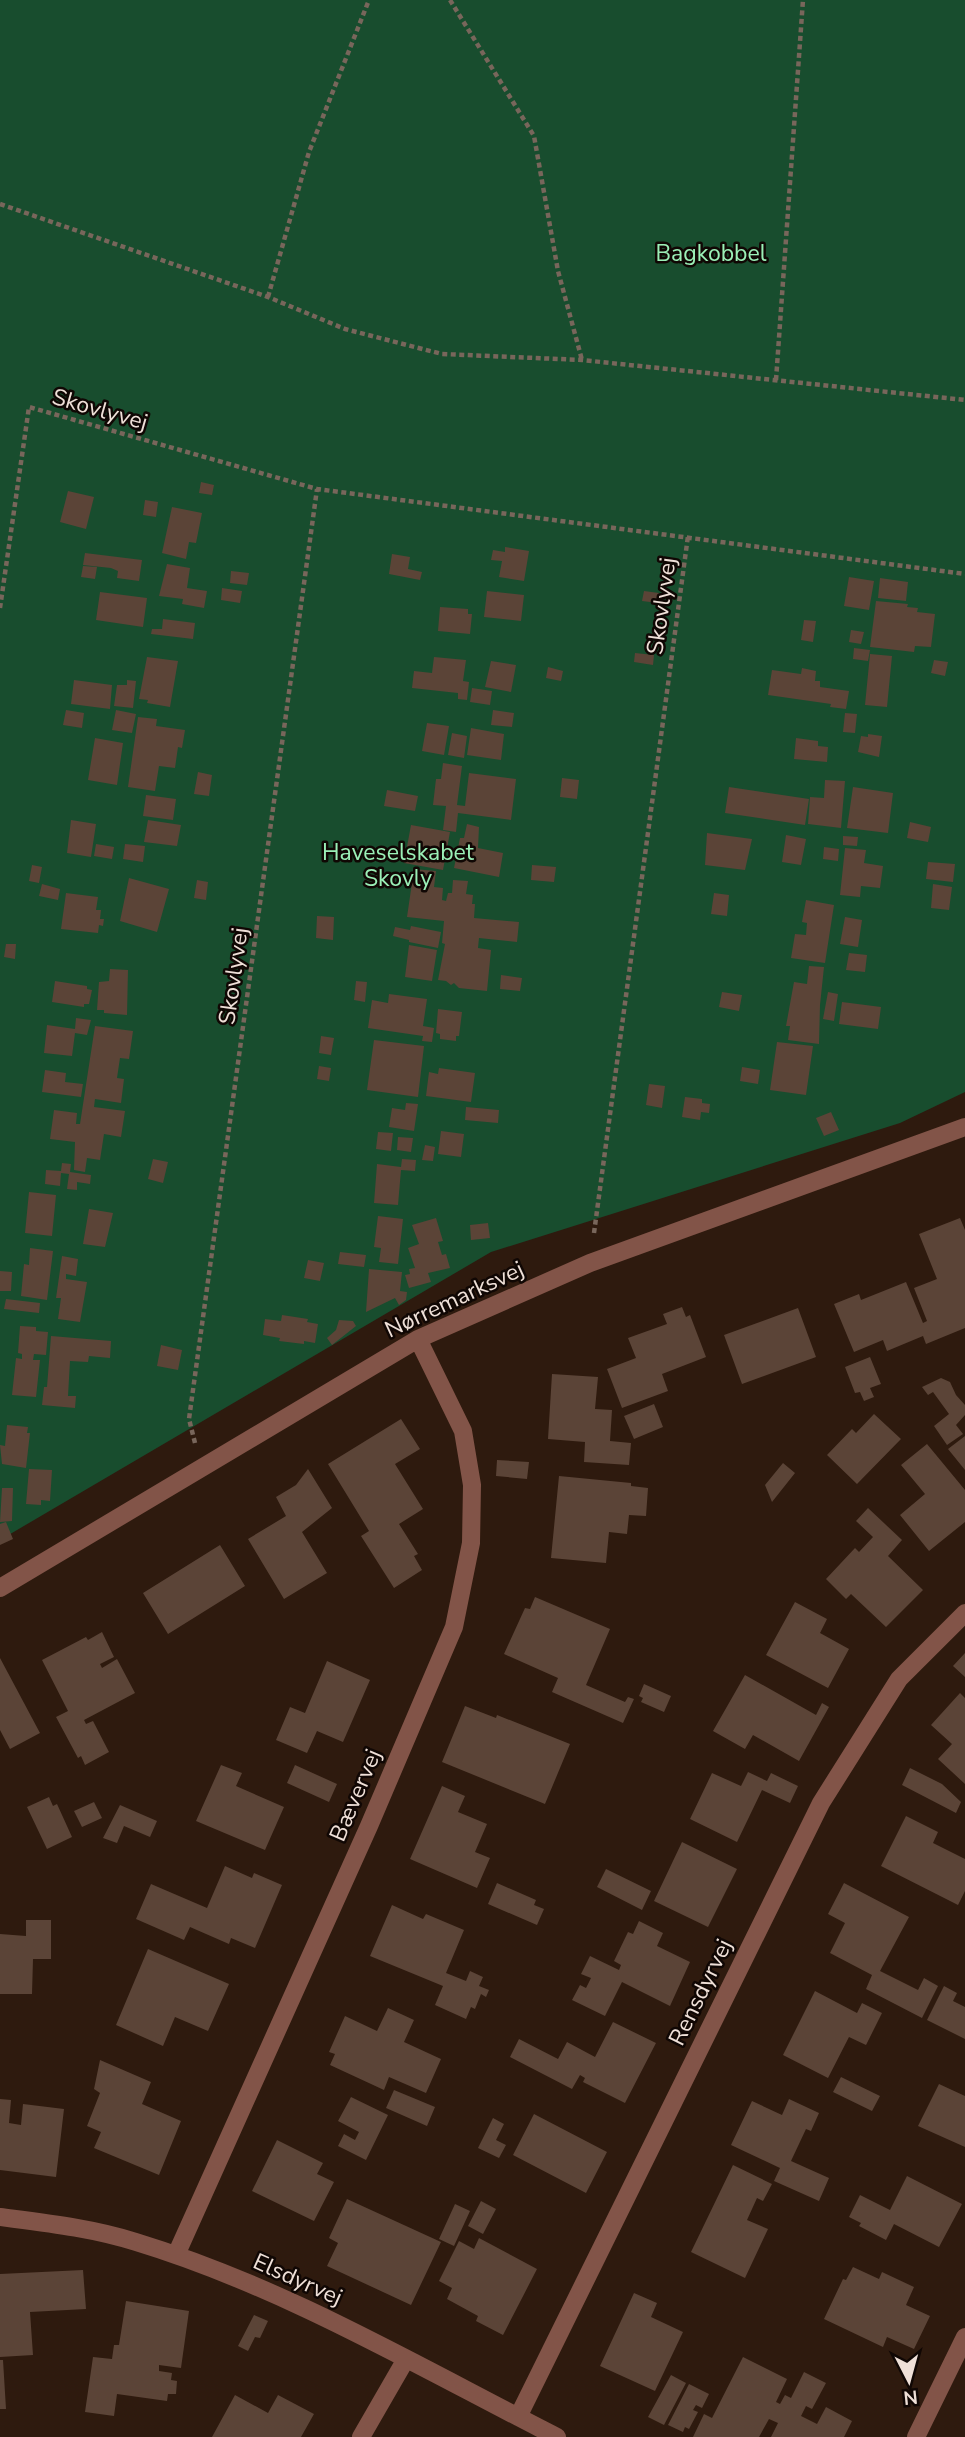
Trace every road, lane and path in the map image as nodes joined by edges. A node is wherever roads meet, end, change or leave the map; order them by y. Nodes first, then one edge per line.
1 (369, 0) edge
2 (450, 0) edge
3 (803, 0) edge
4 (0, 204) edge
5 (268, 297) junction
6 (582, 360) junction
7 (776, 380) junction
8 (965, 400) edge
9 (317, 489) junction
10 (688, 537) junction
11 (965, 573) edge
12 (0, 608) edge
13 (965, 1127) edge
14 (590, 1263) junction
15 (418, 1339) junction
16 (201, 1467) junction
17 (0, 1588) edge
18 (965, 1613) edge
19 (0, 2217) edge
20 (176, 2255) junction
21 (965, 2337) edge
22 (406, 2359) junction
23 (518, 2417) junction
24 (360, 2437) edge
25 (556, 2437) edge
26 (916, 2437) edge

1 - 5 path
2 - 6 path
3 - 7 path
4 - 5 path
5 - 6 path
6 - 7 path
7 - 8 path
9 - 10 path, Skovlyvej
9 - 12 path, Skovlyvej
9 - 16 path, Skovlyvej
10 - 11 path, Skovlyvej
10 - 14 path, Skovlyvej
13 - 14 street, Nørremarksvej
14 - 15 street, Nørremarksvej
15 - 16 street, Nørremarksvej
15 - 20 street, Bævervej
16 - 17 street, Nørremarksvej
18 - 23 street, Rensdyrvej
19 - 20 street, Elsdyrvej
20 - 22 street, Elsdyrvej
21 - 26 street
22 - 23 street, Elsdyrvej
22 - 24 street
23 - 25 street, Elsdyrvej

